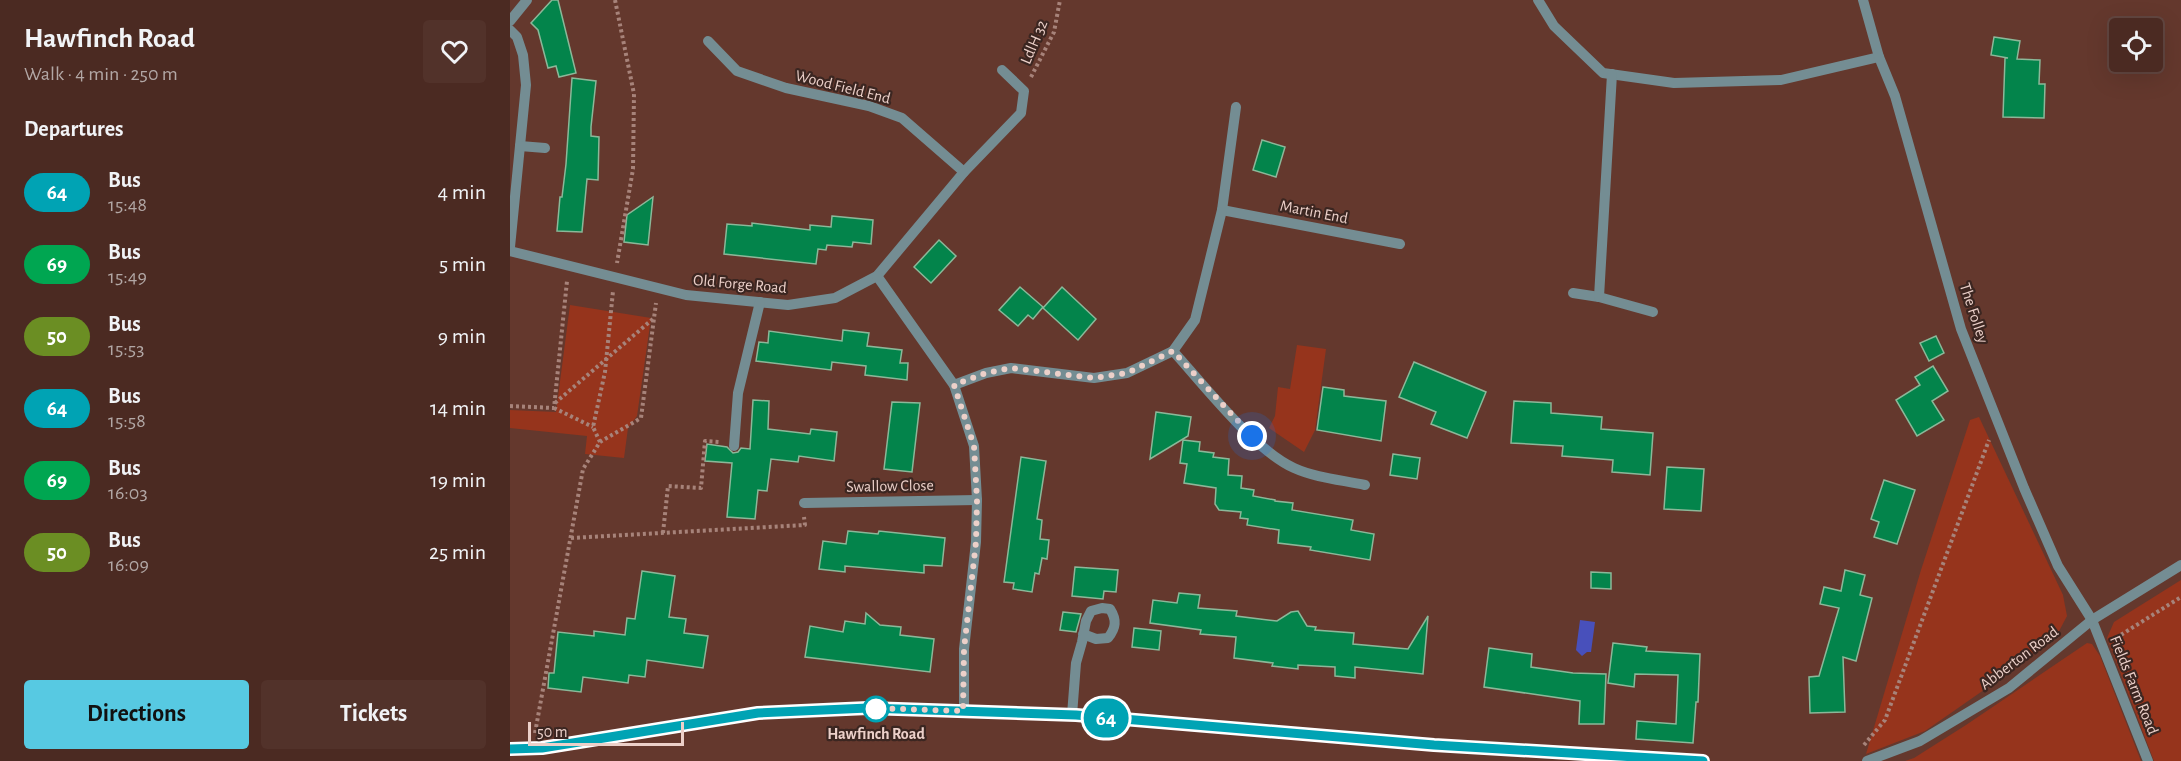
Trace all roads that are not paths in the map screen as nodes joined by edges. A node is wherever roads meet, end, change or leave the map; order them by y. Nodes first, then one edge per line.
1 (527, 0) edge
2 (1538, 0) edge
3 (1863, 0) edge
4 (510, 21) edge
5 (510, 30) edge
6 (708, 41) dead end
7 (1879, 57) junction
8 (1002, 70) dead end
9 (1612, 74) junction
10 (1236, 107) dead end
11 (520, 146) junction
12 (545, 148) dead end
13 (964, 172) junction
14 (1222, 210) junction
15 (1400, 244) dead end
16 (510, 249) edge
17 (877, 276) junction
18 (1573, 292) dead end
19 (1599, 297) junction
20 (760, 302) junction
21 (1653, 312) dead end
22 (1173, 351) junction
23 (954, 385) junction
24 (734, 445) road end
25 (1365, 485) dead end
26 (977, 500) junction
27 (804, 503) road end
28 (2181, 565) edge
29 (2092, 621) junction
30 (1083, 634) dead end
31 (963, 711) junction
32 (1072, 715) junction
33 (537, 748) junction
34 (510, 749) edge
35 (540, 761) edge
36 (1703, 761) edge
37 (1867, 761) edge
38 (2148, 761) edge

1 - 4 street
2 - 9 street
3 - 7 street, The Folley
5 - 11 street
6 - 13 street, Wood Field End
7 - 9 street
7 - 29 street, The Folley
8 - 13 street, Old Forge Road
9 - 19 street
10 - 14 street
11 - 12 street
11 - 16 street
13 - 17 street, Old Forge Road
14 - 15 street, Martin End
14 - 22 street
16 - 20 street, Old Forge Road
17 - 20 street, Old Forge Road
17 - 23 street
18 - 19 street
19 - 21 street
20 - 24 street
22 - 23 street
22 - 25 street
23 - 26 street
26 - 27 street, Swallow Close
26 - 31 street
28 - 29 street, Abberton Road
29 - 37 street, Abberton Road
29 - 38 street, Fields Farm Road
30 - 32 street
31 - 32 street
31 - 33 street
32 - 36 street
33 - 34 street
33 - 35 street

